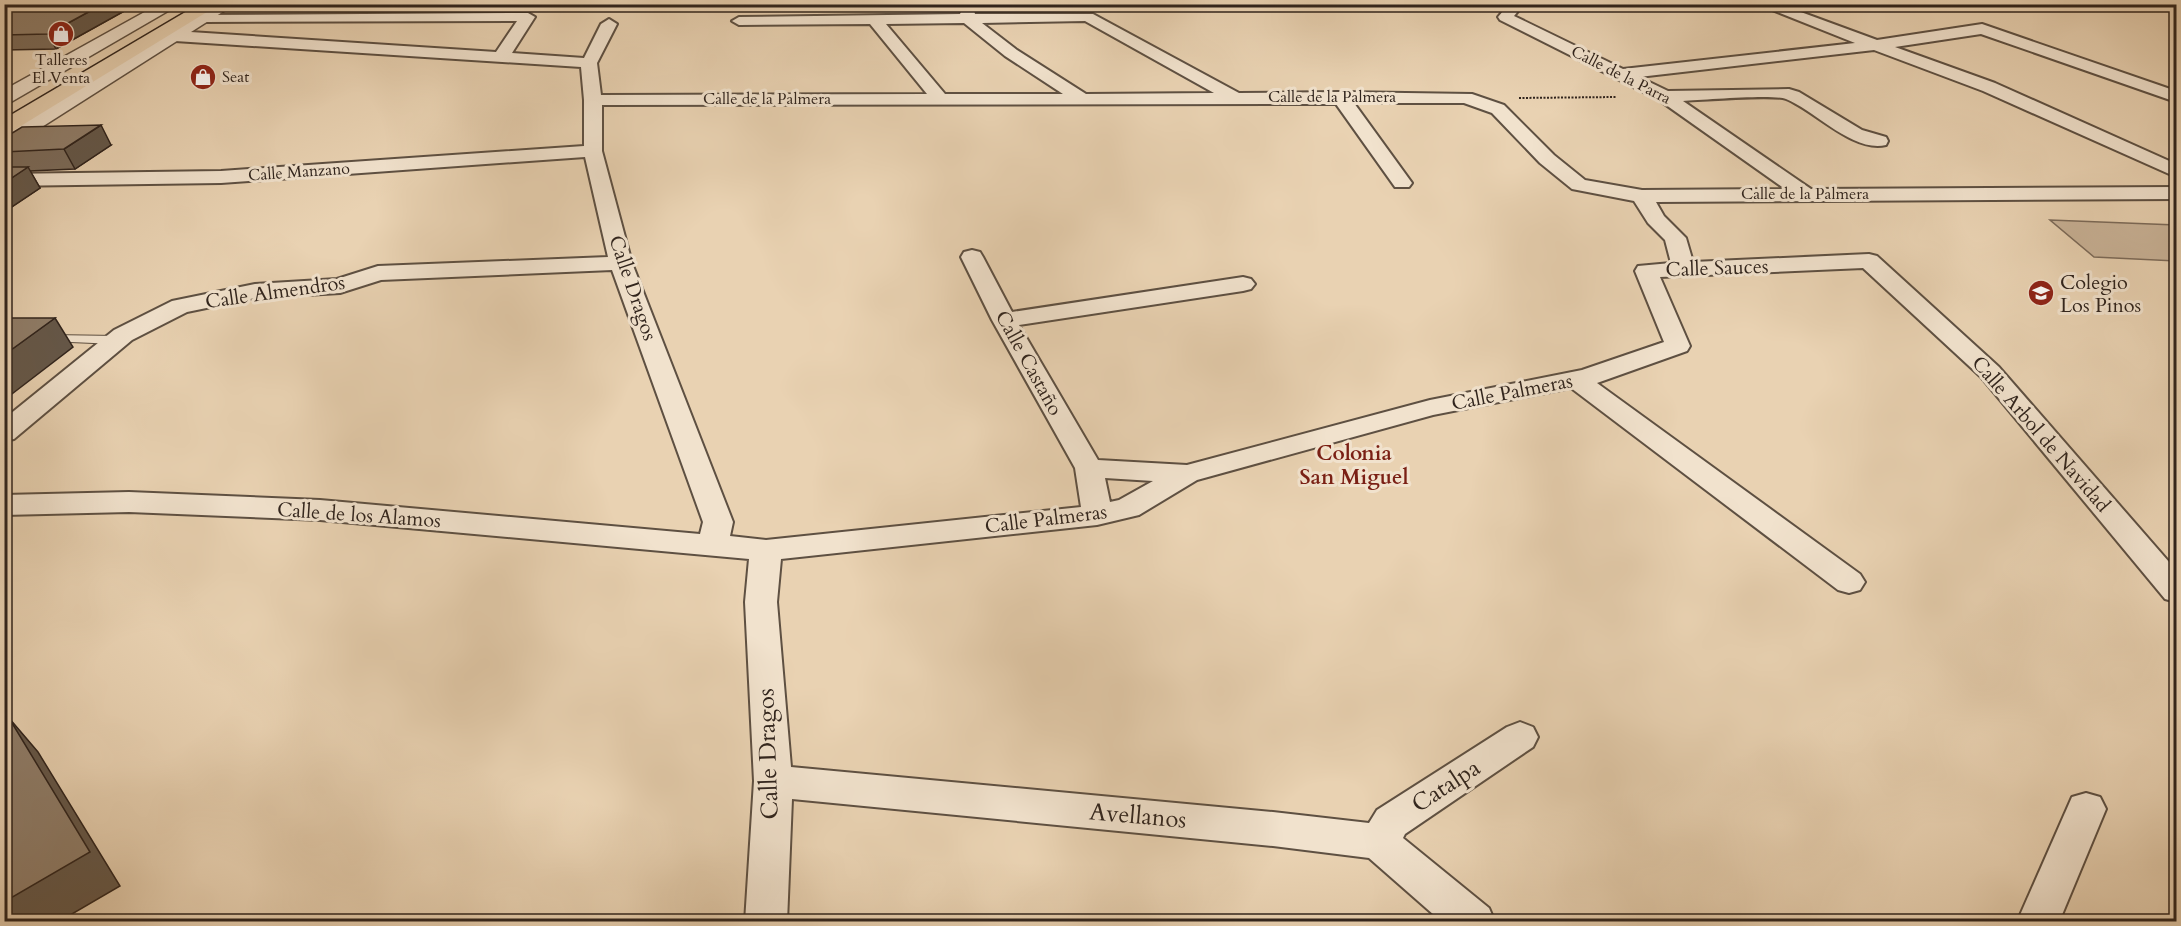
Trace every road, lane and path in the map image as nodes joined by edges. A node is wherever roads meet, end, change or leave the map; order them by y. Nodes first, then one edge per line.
1 (172, 4) edge
2 (226, 4) edge
3 (407, 4) edge
4 (1517, 4) edge
5 (1764, 4) edge
6 (203, 9) edge
7 (968, 11) edge
8 (390, 18) junction
9 (875, 20) junction
10 (739, 21) dead end
11 (609, 24) dead end
12 (175, 36) junction
13 (1877, 45) junction
14 (501, 57) junction
15 (590, 63) junction
16 (1621, 74) junction
17 (1665, 96) junction
18 (1340, 97) junction
19 (2176, 97) edge
20 (4, 98) edge
21 (1081, 98) junction
22 (1234, 98) junction
23 (1466, 98) junction
24 (940, 99) junction
25 (593, 100) junction
26 (4, 112) edge
27 (4, 128) edge
28 (4, 141) edge
29 (1879, 141) dead end
30 (593, 151) junction
31 (2176, 171) edge
32 (4, 180) edge
33 (1402, 183) dead end
34 (2176, 193) edge
35 (1805, 194) junction
36 (1642, 196) junction
37 (972, 257) dead end
38 (1869, 261) joint
39 (621, 263) junction
40 (1684, 269) junction
41 (1243, 284) dead end
42 (1004, 320) junction
43 (38, 339) edge
44 (117, 340) junction
45 (1678, 346) joint
46 (1575, 379) junction
47 (4, 433) edge
48 (1089, 468) junction
49 (1187, 474) junction
50 (4, 505) edge
51 (1097, 515) junction
52 (713, 546) junction
53 (766, 550) junction
54 (1849, 582) dead end
55 (2176, 591) edge
56 (1520, 737) dead end
57 (773, 782) junction
58 (2086, 809) dead end
59 (1379, 842) junction
60 (766, 921) edge
61 (1474, 921) edge
62 (2038, 921) edge

1 - 20 street
2 - 6 street
3 - 8 street
4 - 16 street, Calle de la Parra
5 - 13 street
6 - 8 street
6 - 12 street
6 - 26 highway
6 - 27 highway
7 - 9 street, Calle de la Palmera
7 - 21 street
7 - 22 street, Calle de la Palmera
8 - 14 street
9 - 10 street, Calle de la Palmera
9 - 24 street
11 - 15 street
12 - 14 street
12 - 28 street
13 - 16 street
13 - 19 street
13 - 31 street
14 - 15 street
15 - 25 street, Calle Dragos
16 - 17 street, Calle de la Parra
17 - 23 path
17 - 29 street
17 - 35 street, Calle de la Parra
18 - 22 street, Calle de la Palmera
18 - 23 street, Calle de la Palmera
18 - 33 street
21 - 22 street, Calle de la Palmera
21 - 24 street, Calle de la Palmera
23 - 36 street, Calle de la Palmera
24 - 25 street, Calle de la Palmera
25 - 30 street, Calle Dragos
30 - 32 street, Calle Manzano
30 - 39 street, Calle Dragos
34 - 35 street, Calle de la Palmera
35 - 36 street, Calle de la Palmera
36 - 40 street
37 - 42 street, Calle Castaño
38 - 40 street, Calle Sauces
38 - 55 street, Calle Arbol de Navidad
39 - 44 street, Calle Almendros
39 - 52 street, Calle Dragos
40 - 45 street, Calle Sauces
41 - 42 street
42 - 48 street, Calle Castaño
43 - 44 lane
44 - 47 street, Calle Almendros
45 - 46 street, Calle Palmeras
46 - 49 street, Calle Palmeras
46 - 54 street
48 - 49 street
48 - 51 street
49 - 51 street, Calle Palmeras
50 - 52 street, Calle de los Alamos
51 - 53 street, Calle Palmeras
52 - 53 street, Calle Palmeras
53 - 57 street, Calle Dragos
56 - 59 street, Catalpa
57 - 59 street, Avellanos
57 - 60 street, Calle Dragos
58 - 62 street
59 - 61 street

